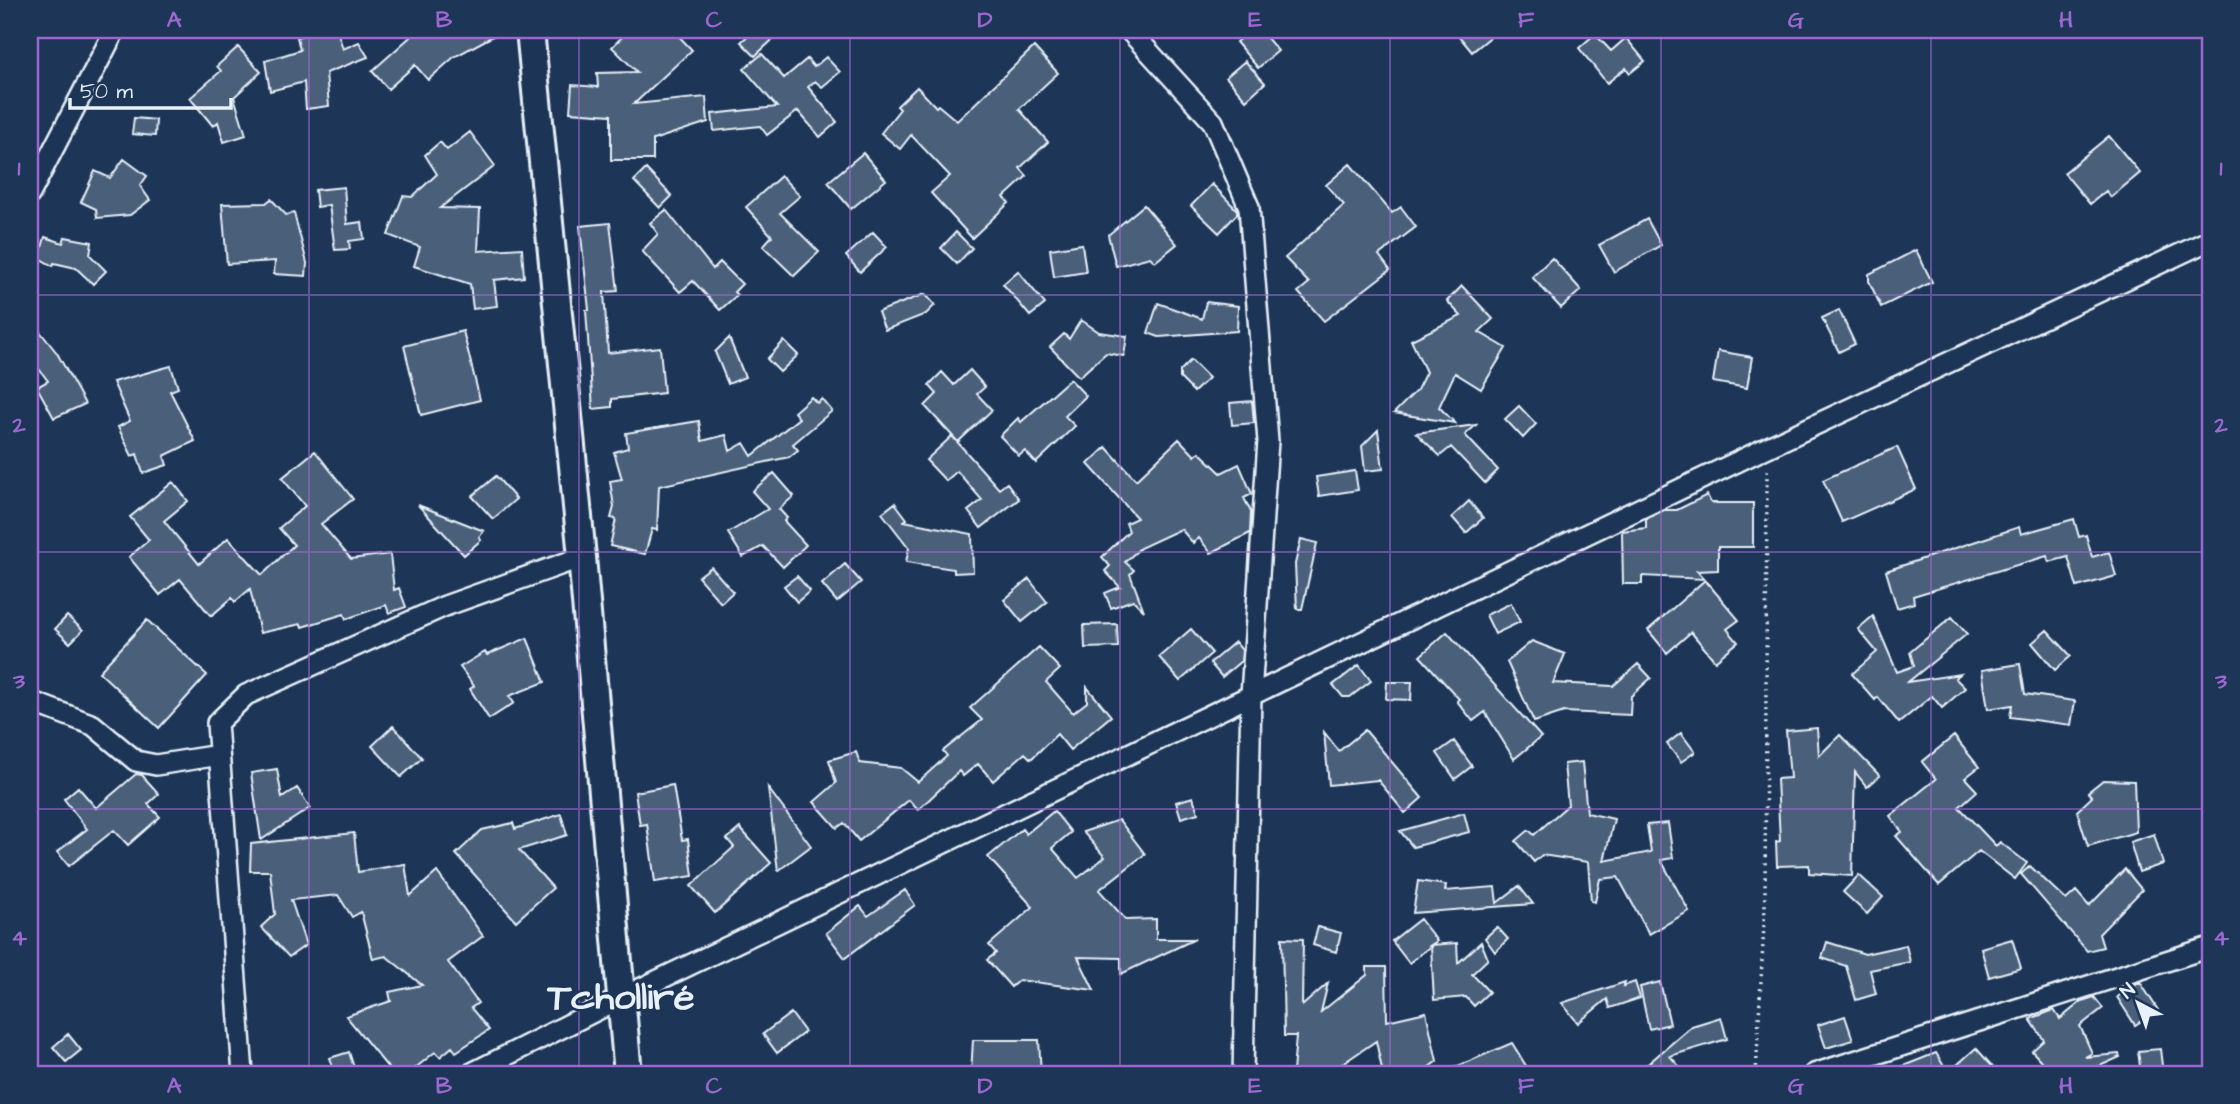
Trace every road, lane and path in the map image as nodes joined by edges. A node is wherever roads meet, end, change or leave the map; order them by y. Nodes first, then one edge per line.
1 (115, 30) edge
2 (530, 30) edge
3 (1129, 30) edge
4 (30, 194) edge
5 (2210, 240) edge
6 (1768, 447) junction
7 (582, 557) junction
8 (1251, 695) junction
9 (30, 701) edge
10 (219, 755) junction
11 (2210, 947) edge
12 (621, 998) junction
13 (243, 1074) edge
14 (470, 1074) edge
15 (628, 1074) edge
16 (1243, 1074) edge
17 (1756, 1074) edge
18 (1814, 1074) edge

1 - 4 street
2 - 7 main road
3 - 8 street
5 - 6 street
6 - 8 street
6 - 17 path
7 - 10 street
7 - 12 main road
8 - 12 street
8 - 16 street
9 - 10 street
10 - 13 street
11 - 18 street
12 - 14 street
12 - 15 main road

